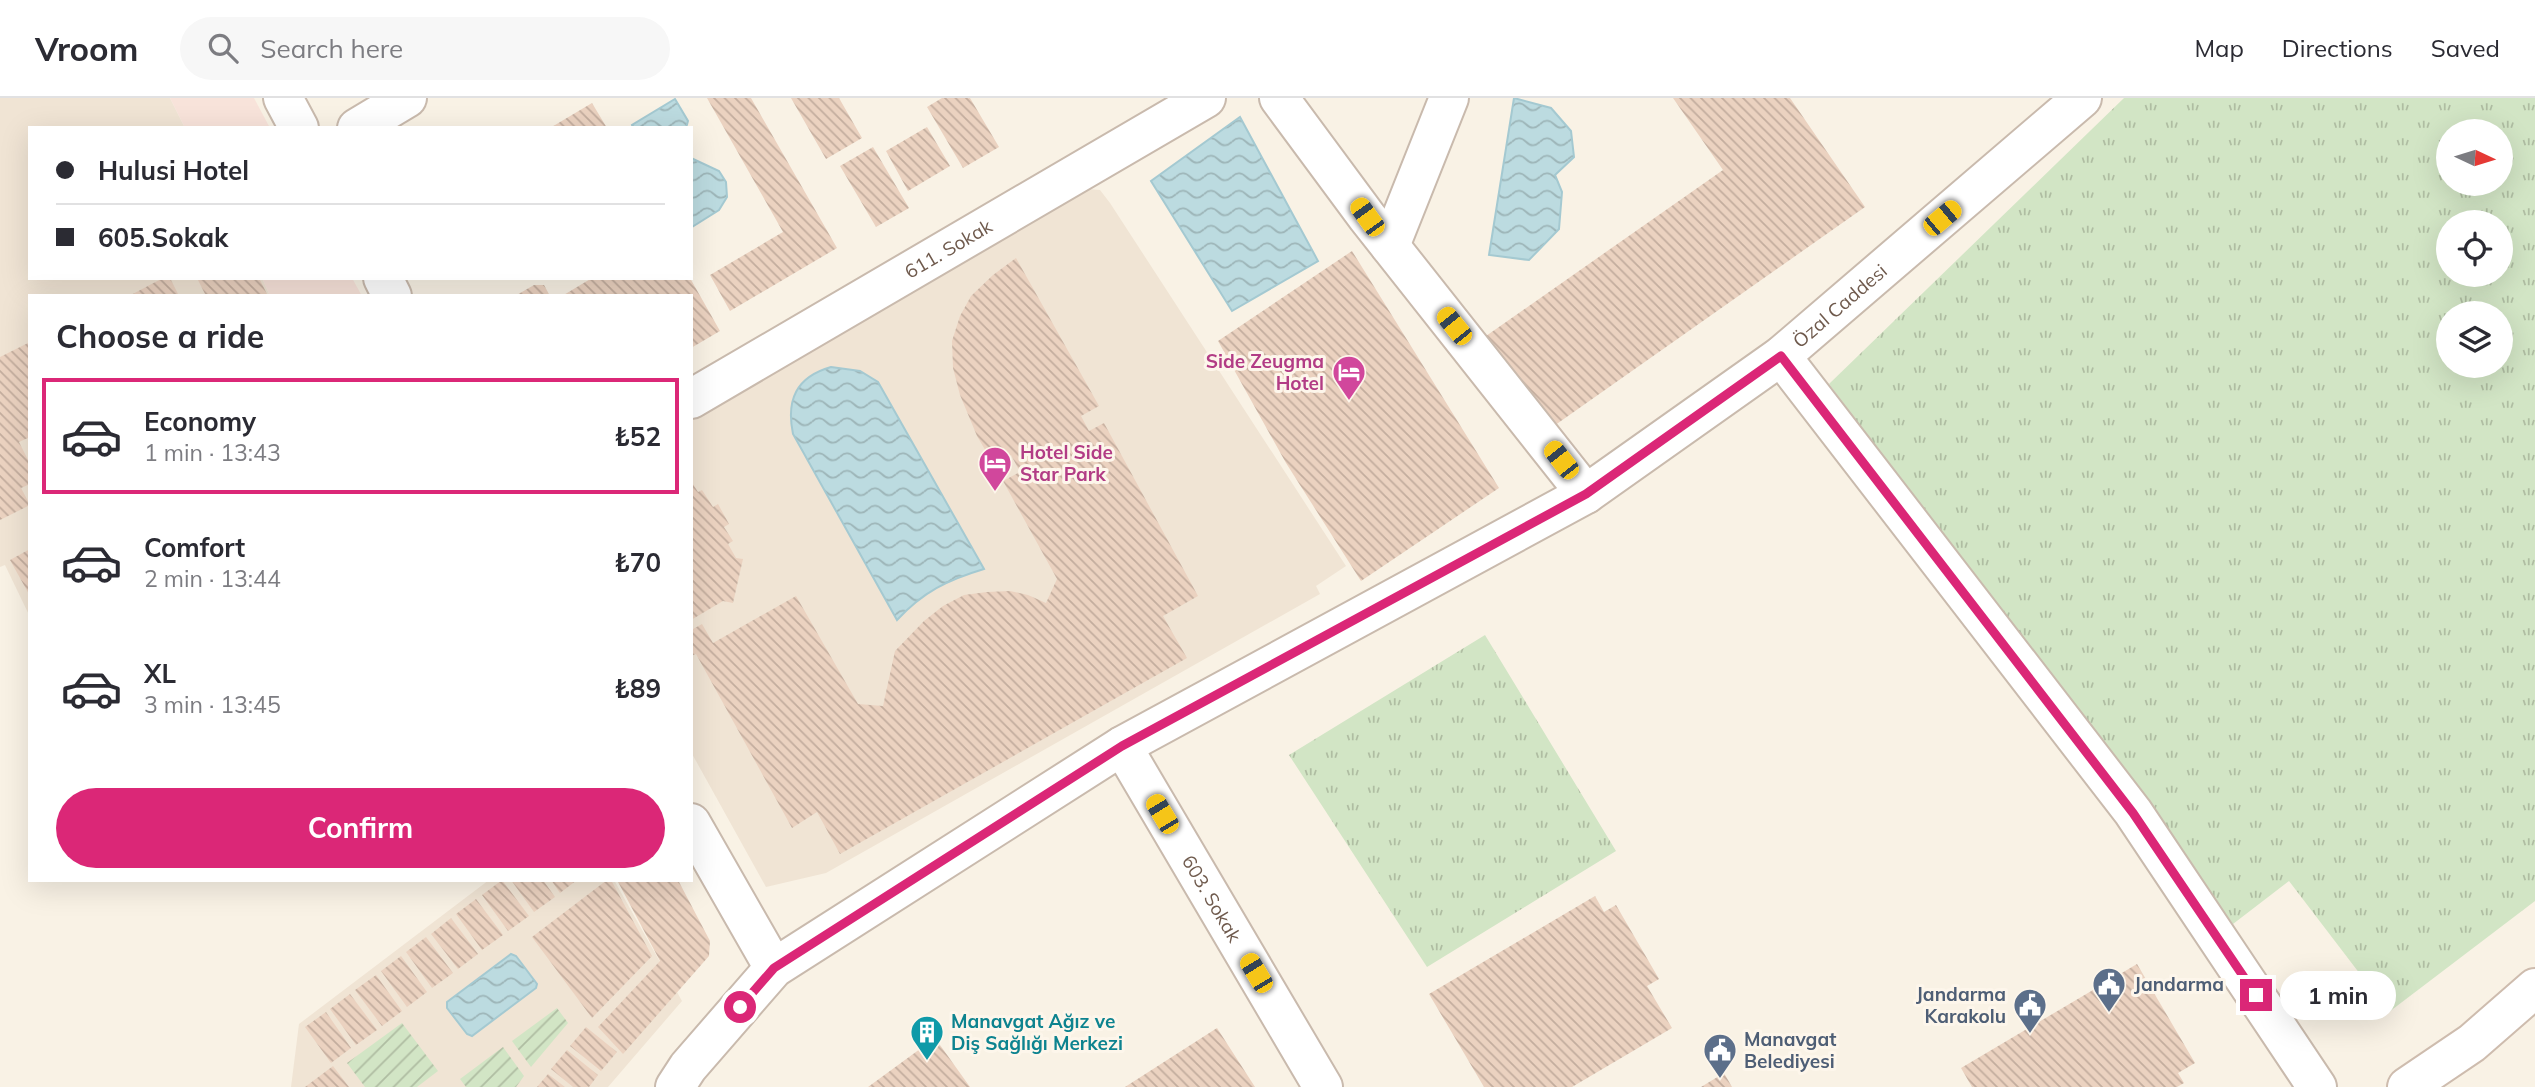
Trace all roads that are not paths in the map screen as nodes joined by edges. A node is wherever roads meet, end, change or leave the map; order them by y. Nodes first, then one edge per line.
1 (283, 98) edge
2 (407, 98) edge
3 (1206, 98) edge
4 (1279, 98) edge
5 (1449, 98) edge
6 (2082, 98) edge
7 (298, 126) edge
8 (361, 126) edge
9 (1390, 246) junction
10 (1781, 356) junction
11 (693, 398) edge
12 (1586, 494) junction
13 (1122, 746) junction
14 (693, 826) edge
15 (774, 968) junction
16 (2535, 988) edge
17 (675, 1087) edge
18 (1323, 1087) edge
19 (2317, 1087) edge
20 (2407, 1087) edge

1 - 7 street
2 - 8 street
3 - 11 street, 611. Sokak
4 - 9 street
5 - 9 street
6 - 10 street, Özal Caddesi
9 - 12 street
10 - 12 street, Özal Caddesi
10 - 19 street
12 - 13 street, Özal Caddesi
13 - 15 street, Özal Caddesi
13 - 18 street, 603. Sokak
14 - 15 street
15 - 17 street, Özal Caddesi
16 - 20 street

